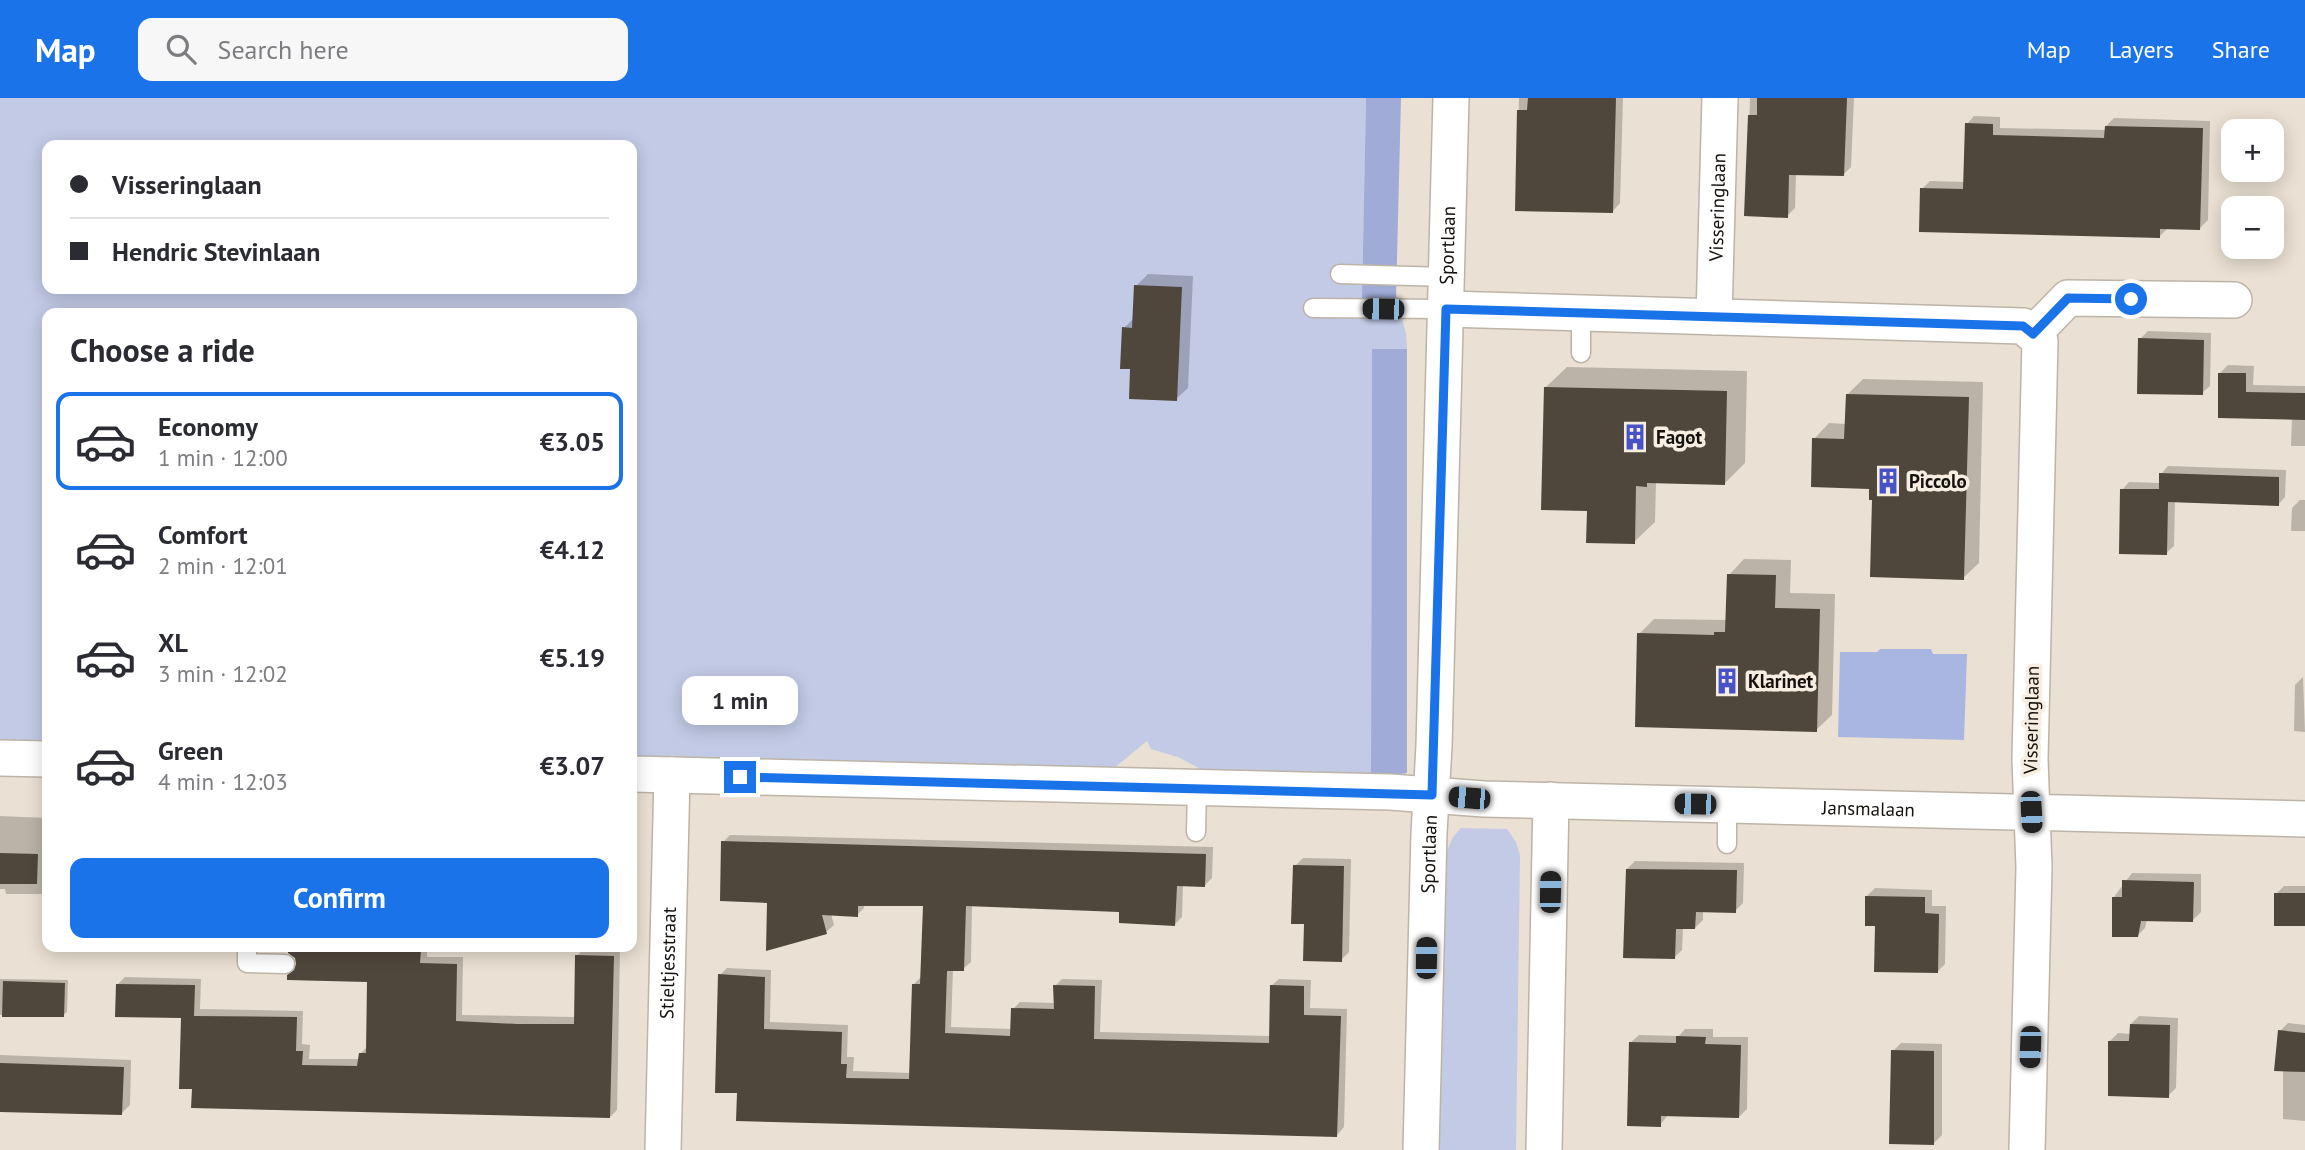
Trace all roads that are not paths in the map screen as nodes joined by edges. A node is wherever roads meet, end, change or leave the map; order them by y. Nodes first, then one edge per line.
1 (1451, 98) edge
2 (1720, 98) edge
3 (1340, 274) dead end
4 (1446, 293) junction
5 (2234, 300) dead end
6 (1314, 308) dead end
7 (1581, 313) junction
8 (1714, 317) junction
9 (2033, 334) junction
10 (1581, 354) dead end
11 (0, 758) edge
12 (42, 760) edge
13 (637, 774) edge
14 (672, 775) junction
15 (1197, 788) junction
16 (1432, 795) junction
17 (1551, 800) junction
18 (1727, 805) junction
19 (2031, 812) junction
20 (2305, 819) edge
21 (1196, 832) dead end
22 (1727, 844) dead end
23 (247, 952) edge
24 (285, 964) dead end
25 (663, 1150) edge
26 (1421, 1150) edge
27 (1544, 1150) edge
28 (2027, 1150) edge

1 - 4 street, Sportlaan
2 - 8 street, Visseringlaan
3 - 4 lane
4 - 6 lane
4 - 7 street
4 - 16 street, Sportlaan
5 - 9 street
7 - 8 street
7 - 10 lane
8 - 9 street
9 - 19 street, Visseringlaan
11 - 12 street
13 - 14 street, Jansmalaan
14 - 15 street, Jansmalaan
14 - 25 street, Stieltjesstraat
15 - 16 street, Jansmalaan
15 - 21 lane
16 - 17 street, Jansmalaan
16 - 26 street, Sportlaan
17 - 18 street, Jansmalaan
17 - 27 street
18 - 19 street, Jansmalaan
18 - 22 lane
19 - 20 street, Jansmalaan
19 - 28 street, Visseringlaan
23 - 24 lane

